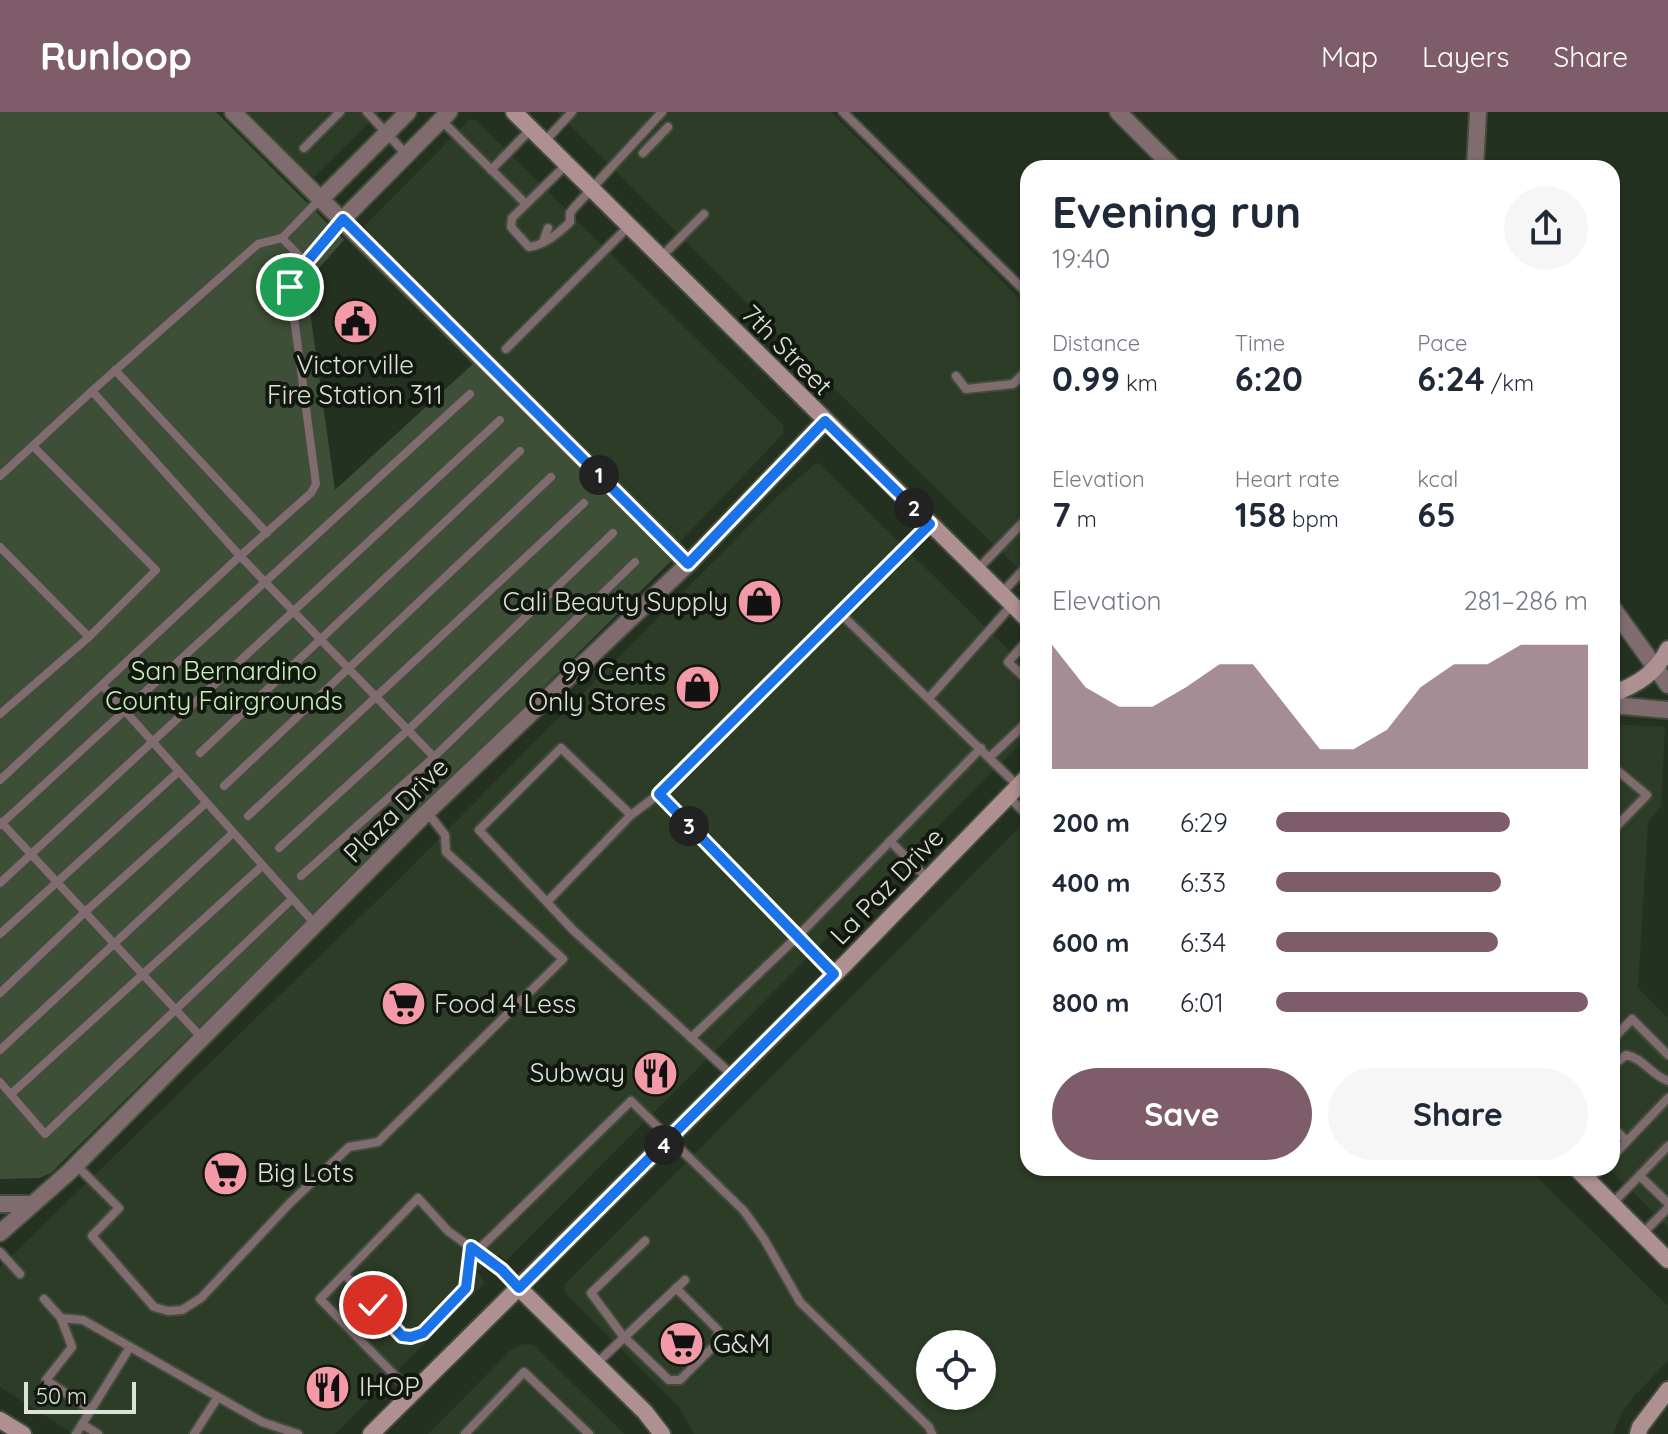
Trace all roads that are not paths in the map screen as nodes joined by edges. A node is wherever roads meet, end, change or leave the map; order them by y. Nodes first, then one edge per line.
1 (233, 112) edge
2 (340, 112) edge
3 (367, 112) edge
4 (408, 112) edge
5 (514, 112) edge
6 (572, 112) edge
7 (662, 112) edge
8 (843, 112) edge
9 (1118, 112) edge
10 (1478, 112) edge
11 (445, 116) edge
12 (668, 127) dead end
13 (531, 129) junction
14 (387, 133) junction
15 (544, 142) junction
16 (304, 148) dead end
17 (643, 153) dead end
18 (407, 154) junction
19 (1166, 160) edge
20 (1475, 160) edge
21 (567, 164) junction
22 (491, 170) junction
23 (591, 188) junction
24 (321, 199) junction
25 (526, 204) junction
26 (570, 213) junction
27 (704, 214) dead end
28 (560, 215) dead end
29 (343, 219) junction
30 (629, 226) junction
31 (548, 228) dead end
32 (282, 238) junction
33 (544, 239) junction
34 (660, 257) junction
35 (305, 262) junction
36 (1020, 286) edge
37 (506, 349) dead end
38 (115, 370) junction
39 (956, 376) dead end
40 (1020, 377) edge
41 (92, 391) junction
42 (470, 394) dead end
43 (500, 420) dead end
44 (825, 421) junction
45 (34, 447) junction
46 (520, 451) dead end
47 (0, 476) edge
48 (551, 477) dead end
49 (584, 503) dead end
50 (930, 524) junction
51 (1020, 525) edge
52 (267, 533) junction
53 (613, 533) dead end
54 (0, 547) edge
55 (240, 556) junction
56 (635, 562) dead end
57 (688, 564) junction
58 (977, 570) junction
59 (1020, 578) edge
60 (264, 581) junction
61 (1007, 599) junction
62 (293, 610) junction
63 (1020, 612) edge
64 (841, 614) junction
65 (1620, 618) edge
66 (89, 637) junction
67 (321, 639) junction
68 (1020, 649) edge
69 (1668, 649) edge
70 (349, 669) junction
71 (1657, 669) junction
72 (1020, 673) edge
73 (102, 685) junction
74 (1668, 685) edge
75 (1620, 690) edge
76 (377, 698) junction
77 (929, 698) junction
78 (1620, 706) edge
79 (1668, 710) edge
80 (123, 711) junction
81 (0, 714) edge
82 (1020, 729) edge
83 (408, 730) junction
84 (150, 741) junction
85 (981, 748) junction
86 (200, 753) dead end
87 (434, 757) junction
88 (990, 757) junction
89 (178, 772) junction
90 (1620, 773) edge
91 (0, 780) edge
92 (224, 786) dead end
93 (1018, 786) edge
94 (659, 794) junction
95 (206, 803) junction
96 (427, 812) junction
97 (631, 815) junction
98 (248, 816) dead end
99 (1, 823) edge
100 (1620, 823) edge
101 (233, 833) junction
102 (890, 841) junction
103 (279, 848) dead end
104 (31, 854) junction
105 (262, 866) junction
106 (301, 876) dead end
107 (928, 879) junction
108 (0, 883) edge
109 (57, 883) junction
110 (292, 899) junction
111 (547, 902) junction
112 (85, 912) junction
113 (315, 924) junction
114 (0, 934) edge
115 (797, 937) junction
116 (114, 943) junction
117 (142, 973) junction
118 (834, 974) junction
119 (0, 993) edge
120 (175, 1009) junction
121 (1620, 1032) edge
122 (202, 1038) junction
123 (691, 1038) junction
124 (0, 1050) edge
125 (1668, 1055) edge
126 (1620, 1060) edge
127 (733, 1076) junction
128 (1668, 1081) edge
129 (0, 1082) edge
130 (11, 1094) junction
131 (1668, 1098) edge
132 (1620, 1134) edge
133 (669, 1140) junction
134 (1627, 1141) junction
135 (1668, 1146) edge
136 (1620, 1148) edge
137 (76, 1165) junction
138 (1584, 1176) edge
139 (1594, 1176) edge
140 (1640, 1176) junction
141 (1589, 1181) junction
142 (0, 1204) edge
143 (33, 1204) junction
144 (1612, 1204) junction
145 (1668, 1206) edge
146 (0, 1233) edge
147 (1642, 1234) junction
148 (645, 1241) dead end
149 (474, 1249) junction
150 (1665, 1249) edge
151 (0, 1252) edge
152 (20, 1274) dead end
153 (344, 1274) junction
154 (685, 1280) dead end
155 (519, 1288) junction
156 (676, 1288) junction
157 (44, 1299) dead end
158 (61, 1318) junction
159 (623, 1336) junction
160 (130, 1347) junction
161 (596, 1364) junction
162 (1668, 1390) edge
163 (411, 1392) junction
164 (218, 1397) junction
165 (91, 1410) junction
166 (0, 1420) edge
167 (82, 1424) junction
168 (285, 1432) edge
169 (1643, 1432) edge
170 (23, 1434) edge
171 (76, 1434) edge
172 (98, 1434) edge
173 (194, 1434) edge
174 (298, 1434) edge
175 (371, 1434) edge
176 (465, 1434) edge
177 (589, 1434) edge
178 (662, 1434) edge
179 (932, 1434) edge

1 - 24 street
2 - 16 lane
3 - 14 lane
4 - 14 street
5 - 13 main road, 7th Street
6 - 15 lane
7 - 23 lane
8 - 36 lane
9 - 19 street
10 - 20 street
11 - 18 street
11 - 22 lane
12 - 17 lane
13 - 15 main road, 7th Street
13 - 22 lane
14 - 18 lane
14 - 24 street
15 - 21 main road, 7th Street
18 - 29 street
21 - 23 main road, 7th Street
21 - 25 lane
22 - 25 lane
23 - 26 lane
23 - 30 main road, 7th Street
24 - 29 street
24 - 32 lane
25 - 33 lane
26 - 28 lane
26 - 33 lane
27 - 34 lane
29 - 35 lane
29 - 57 street
30 - 34 main road, 7th Street
30 - 37 lane
31 - 33 lane
32 - 35 lane
32 - 38 lane
34 - 44 main road, 7th Street
35 - 52 lane
38 - 41 lane
38 - 52 lane
39 - 40 lane
41 - 45 lane
41 - 55 lane
42 - 60 lane
43 - 62 lane
44 - 50 main road, 7th Street
44 - 57 street, Plaza Drive
45 - 47 lane
45 - 66 lane
46 - 67 lane
48 - 70 lane
49 - 76 lane
50 - 58 main road, 7th Street
50 - 64 lane
51 - 58 lane
52 - 55 lane
53 - 83 lane
54 - 66 lane
55 - 60 lane
55 - 73 lane
56 - 87 lane
57 - 96 street, Plaza Drive
58 - 61 main road, 7th Street
59 - 61 lane
60 - 62 lane
60 - 80 lane
61 - 63 main road, 7th Street
61 - 77 lane
62 - 67 lane
62 - 84 lane
64 - 77 lane
64 - 94 lane
65 - 71 street
66 - 81 lane
67 - 70 lane
67 - 86 lane
68 - 72 lane
69 - 71 main road
70 - 76 lane
70 - 92 lane
71 - 74 street
71 - 75 main road
73 - 80 lane
73 - 91 lane
76 - 83 lane
76 - 98 lane
77 - 85 lane
78 - 79 street
80 - 84 lane
80 - 99 lane
82 - 88 lane
83 - 87 lane
83 - 103 lane
84 - 89 lane
84 - 104 lane
85 - 88 lane
85 - 102 lane
87 - 106 lane
88 - 93 lane
89 - 95 lane
89 - 109 lane
90 - 100 lane
93 - 107 main road, La Paz Drive
94 - 97 lane
94 - 115 lane
95 - 101 lane
95 - 112 lane
96 - 113 street, Plaza Drive
96 - 137 lane
97 - 111 lane
97 - 111 lane
99 - 104 lane
101 - 105 lane
101 - 116 lane
102 - 107 lane
102 - 115 lane
104 - 108 lane
104 - 109 lane
105 - 110 lane
105 - 117 lane
107 - 118 main road, La Paz Drive
109 - 112 lane
109 - 114 lane
110 - 113 lane
110 - 120 lane
111 - 123 lane
112 - 116 lane
112 - 119 lane
113 - 122 street, Plaza Drive
115 - 118 lane
115 - 123 lane
116 - 117 lane
116 - 124 lane
117 - 120 lane
117 - 130 lane
118 - 127 main road, La Paz Drive
120 - 122 lane
120 - 130 lane
121 - 125 lane
122 - 137 street, Plaza Drive
123 - 127 lane
126 - 128 lane
127 - 133 main road, La Paz Drive
129 - 130 lane
131 - 134 lane
132 - 134 lane
133 - 149 lane
133 - 155 main road, La Paz Drive
133 - 179 lane
134 - 136 lane
135 - 140 lane
137 - 143 street, Plaza Drive
138 - 141 main road
139 - 141 lane
140 - 144 lane
140 - 145 lane
141 - 144 main road
142 - 143 street
143 - 146 street, Plaza Drive
144 - 147 main road
145 - 147 lane
147 - 150 main road
148 - 159 lane
149 - 153 lane
149 - 153 lane
149 - 155 lane
151 - 152 lane
153 - 163 lane
154 - 156 lane
155 - 161 main road
155 - 163 main road, La Paz Drive
156 - 159 lane
156 - 159 lane
157 - 158 lane
158 - 160 lane
158 - 165 lane
159 - 161 lane
160 - 164 lane
160 - 165 lane
161 - 178 main road
162 - 169 main road
163 - 175 main road, La Paz Drive
164 - 168 lane
164 - 173 lane
165 - 167 lane
166 - 170 main road
167 - 171 lane
167 - 172 lane
168 - 174 lane
176 - 177 lane

